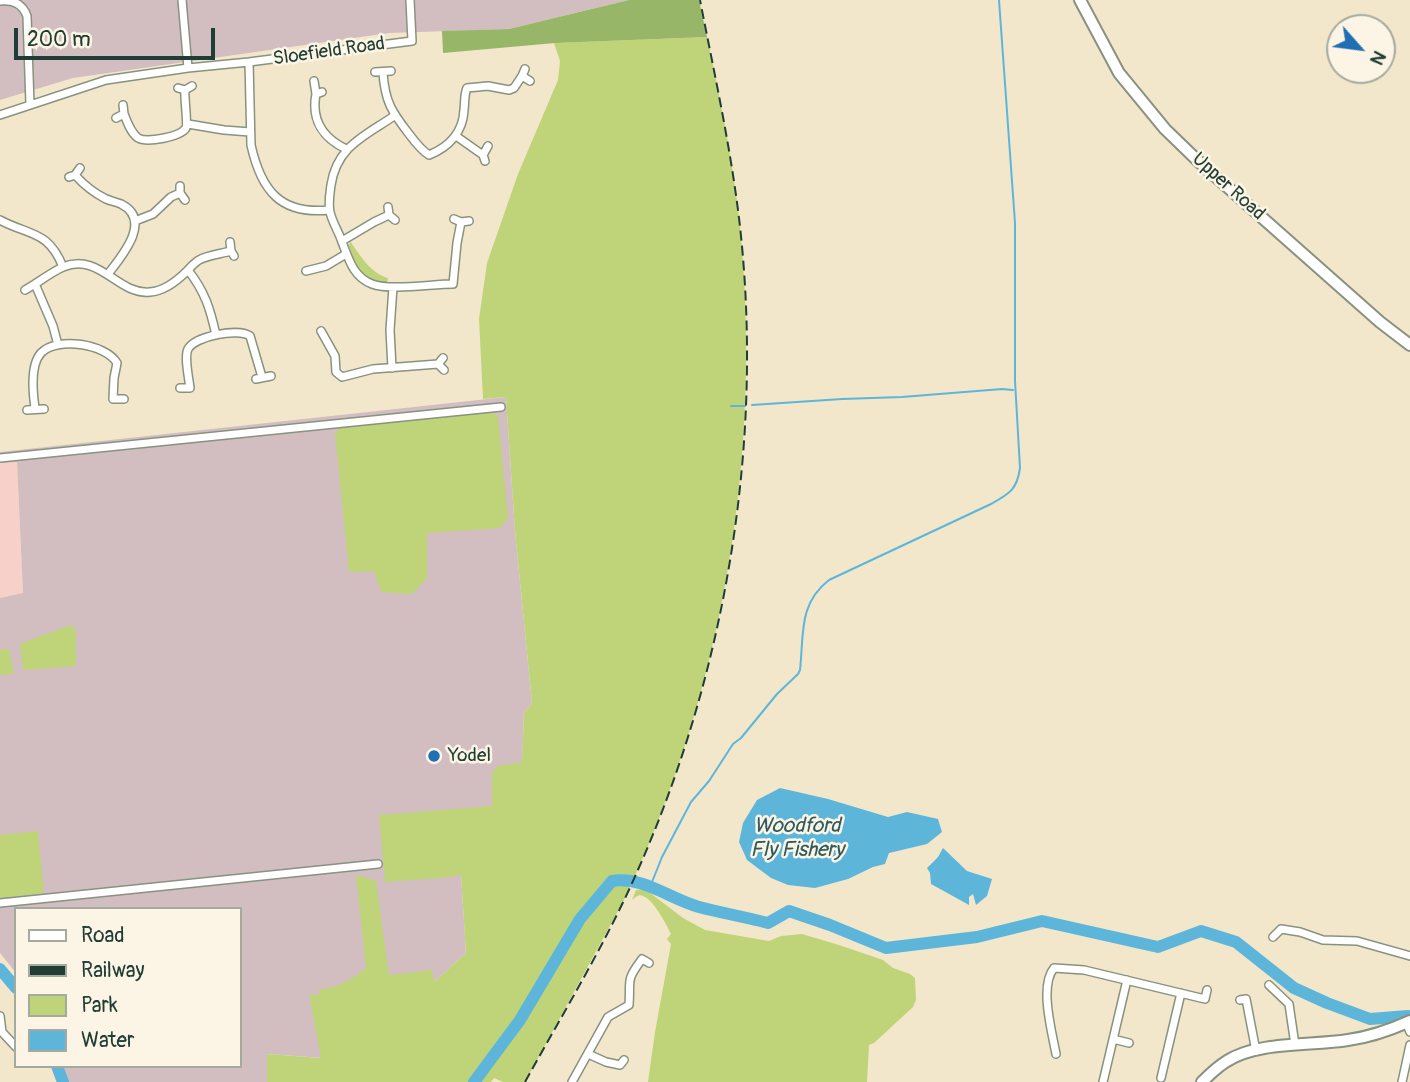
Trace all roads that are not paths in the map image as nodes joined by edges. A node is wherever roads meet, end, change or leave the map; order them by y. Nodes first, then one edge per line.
1 (182, 0) edge
2 (410, 0) edge
3 (1080, 0) edge
4 (0, 1) edge
5 (249, 62) junction
6 (188, 68) junction
7 (383, 72) dead end
8 (464, 77) dead end
9 (314, 81) dead end
10 (530, 81) dead end
11 (185, 88) dead end
12 (467, 88) junction
13 (30, 105) junction
14 (123, 105) dead end
15 (0, 115) edge
16 (394, 116) junction
17 (188, 124) junction
18 (250, 132) junction
19 (456, 136) junction
20 (488, 146) dead end
21 (346, 149) junction
22 (74, 174) dead end
23 (182, 193) dead end
24 (329, 210) junction
25 (391, 214) dead end
26 (0, 220) edge
27 (135, 220) junction
28 (461, 221) dead end
29 (342, 241) junction
30 (230, 242) dead end
31 (346, 254) junction
32 (63, 267) junction
33 (188, 271) junction
34 (306, 271) dead end
35 (108, 274) junction
36 (464, 283) dead end
37 (35, 284) junction
38 (453, 284) junction
39 (393, 287) junction
40 (25, 290) dead end
41 (321, 331) dead end
42 (336, 334) dead end
43 (216, 335) junction
44 (328, 342) junction
45 (58, 345) junction
46 (1410, 345) edge
47 (442, 364) dead end
48 (392, 368) junction
49 (271, 376) dead end
50 (180, 388) dead end
51 (124, 399) dead end
52 (501, 407) dead end
53 (44, 409) dead end
54 (0, 458) edge
55 (378, 864) dead end
56 (0, 903) edge
57 (1273, 937) dead end
58 (1410, 956) edge
59 (643, 959) dead end
60 (1127, 981) junction
61 (1269, 985) dead end
62 (1207, 990) dead end
63 (1181, 993) junction
64 (1240, 1000) dead end
65 (0, 1016) edge
66 (1409, 1025) edge
67 (1113, 1040) junction
68 (1129, 1043) dead end
69 (14, 1044) edge
70 (1295, 1045) junction
71 (1410, 1045) edge
72 (1065, 1047) dead end
73 (1256, 1051) junction
74 (588, 1054) junction
75 (621, 1065) dead end
76 (1407, 1068) edge
77 (1161, 1078) dead end
78 (572, 1082) edge
79 (1103, 1082) edge
80 (1202, 1082) edge
81 (1402, 1082) edge

1 - 6 street
2 - 5 street, Sloefield Road
3 - 46 main road, Upper Road
4 - 13 street
5 - 6 street, Sloefield Road
5 - 18 street
6 - 13 street, Sloefield Road
7 - 16 street
8 - 12 street
9 - 21 street
10 - 12 street
11 - 17 street
12 - 19 street
13 - 15 street, Sloefield Road
14 - 17 street
16 - 19 street
16 - 21 street
17 - 18 street
18 - 24 street
19 - 20 street
21 - 24 street
22 - 27 street
23 - 27 street
24 - 29 street
25 - 29 street
26 - 32 street
27 - 35 street
28 - 38 street
29 - 31 street
30 - 33 street
31 - 34 street
31 - 39 street
32 - 35 street
32 - 37 street
33 - 35 street
33 - 43 street
36 - 38 street
37 - 40 street
37 - 45 street
38 - 39 street
39 - 48 street
41 - 44 street
42 - 44 street
43 - 49 street
43 - 50 street
44 - 48 street
45 - 51 street
45 - 53 street
47 - 48 street
52 - 54 street
55 - 56 street
57 - 58 street
59 - 74 street
60 - 63 street
60 - 67 street
60 - 72 street
61 - 70 street
62 - 63 street
63 - 77 street
64 - 73 street
65 - 69 street
66 - 70 main road
67 - 68 street
67 - 79 street
70 - 73 main road
71 - 76 street
73 - 80 main road
74 - 75 street
74 - 78 street
76 - 81 street

